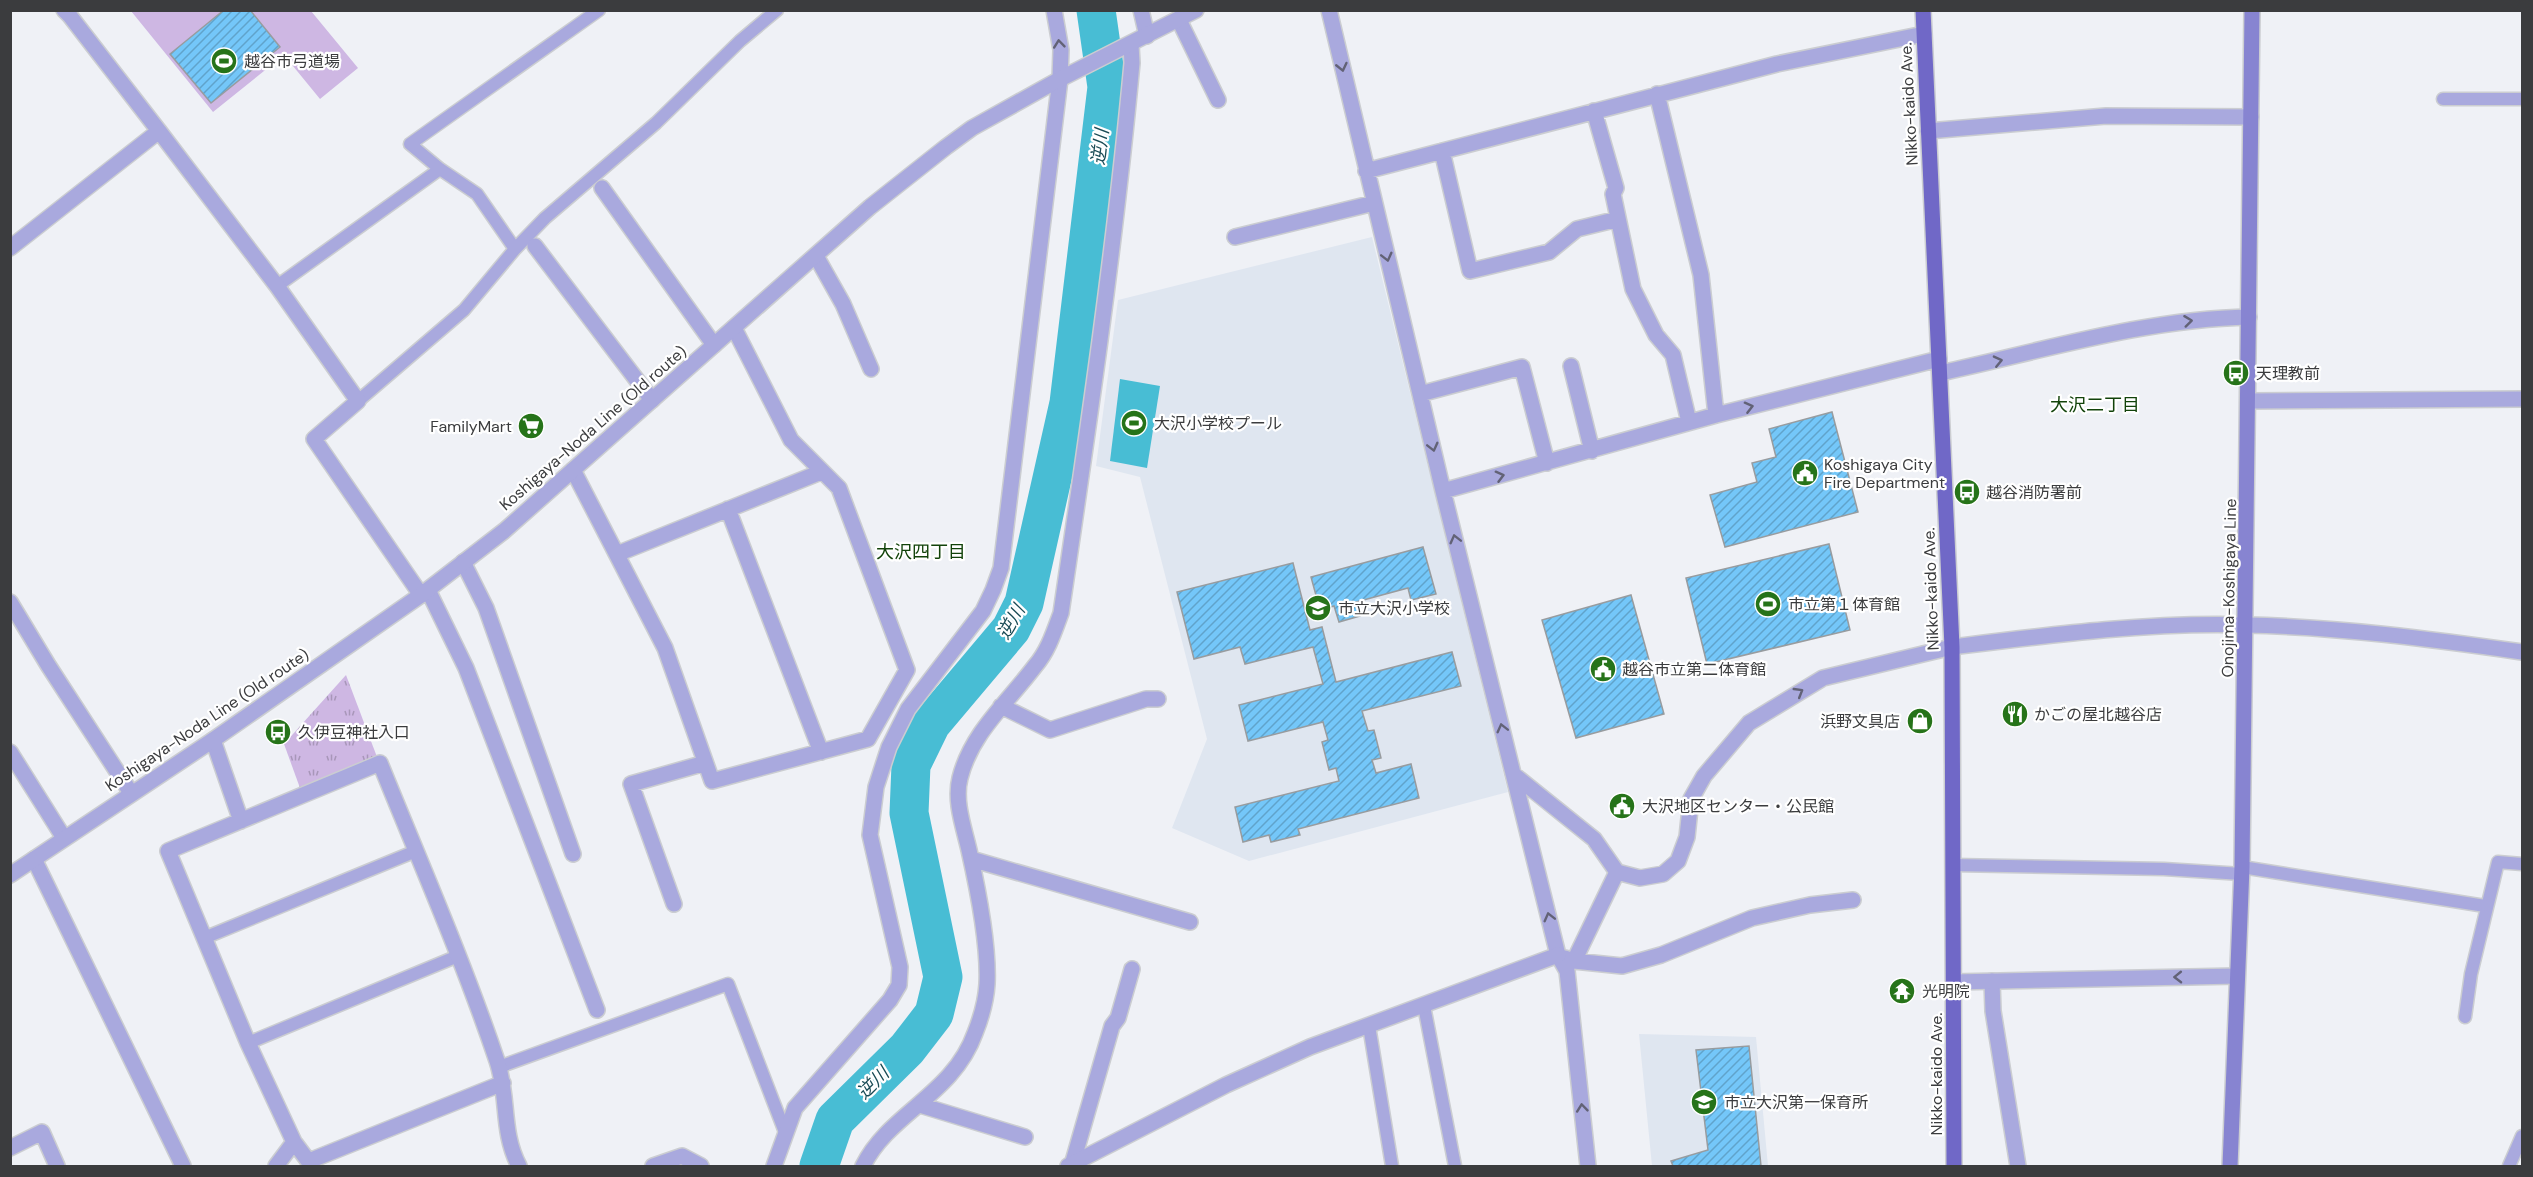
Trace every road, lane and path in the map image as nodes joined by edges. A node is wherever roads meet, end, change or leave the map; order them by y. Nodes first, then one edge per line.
1 (64, 10) edge
2 (599, 10) edge
3 (777, 10) edge
4 (1054, 10) edge
5 (1141, 10) edge
6 (1196, 10) edge
7 (1329, 10) edge
8 (1923, 10) edge
9 (2252, 10) edge
10 (1179, 20) junction
11 (1924, 34) junction
12 (1147, 36) junction
13 (1128, 46) junction
14 (1066, 76) junction
15 (1657, 94) junction
16 (2443, 99) dead end
17 (2523, 99) edge
18 (1218, 100) dead end
19 (1594, 111) junction
20 (2251, 117) junction
21 (159, 131) junction
22 (1928, 131) junction
23 (1442, 151) junction
24 (440, 169) junction
25 (1366, 171) junction
26 (602, 188) dead end
27 (1374, 203) junction
28 (1618, 219) junction
29 (1235, 237) dead end
30 (535, 246) dead end
31 (10, 248) edge
32 (514, 249) junction
33 (816, 256) junction
34 (277, 286) junction
35 (2249, 317) junction
36 (734, 328) junction
37 (714, 345) junction
38 (1571, 366) dead end
39 (1940, 366) junction
40 (871, 369) dead end
41 (1420, 394) junction
42 (2523, 399) edge
43 (652, 400) junction
44 (358, 401) junction
45 (2249, 401) junction
46 (1716, 415) junction
47 (1689, 423) junction
48 (1592, 451) junction
49 (1547, 463) junction
50 (573, 470) junction
51 (821, 472) junction
52 (1443, 491) junction
53 (728, 509) junction
54 (617, 554) junction
55 (463, 562) junction
56 (425, 592) junction
57 (10, 602) edge
58 (2246, 625) junction
59 (1952, 646) junction
60 (2523, 652) edge
61 (1158, 699) dead end
62 (1002, 706) junction
63 (213, 740) junction
64 (10, 752) edge
65 (821, 752) junction
66 (705, 763) junction
67 (1513, 774) junction
68 (131, 793) junction
69 (241, 820) junction
70 (64, 838) junction
71 (416, 851) junction
72 (573, 854) dead end
73 (34, 859) junction
74 (971, 859) junction
75 (2523, 864) edge
76 (1953, 865) junction
77 (2242, 870) junction
78 (1617, 872) junction
79 (10, 875) edge
80 (1853, 900) dead end
81 (674, 904) dead end
82 (2485, 906) junction
83 (1190, 922) dead end
84 (204, 938) junction
85 (1558, 955) junction
86 (458, 956) junction
87 (1574, 961) junction
88 (1132, 969) dead end
89 (2237, 976) junction
90 (1992, 981) junction
91 (1954, 982) junction
92 (1424, 1006) junction
93 (597, 1010) dead end
94 (2465, 1017) dead end
95 (1369, 1026) junction
96 (248, 1043) junction
97 (501, 1075) junction
98 (920, 1105) junction
99 (785, 1132) junction
100 (2523, 1136) edge
101 (1025, 1137) dead end
102 (294, 1142) junction
103 (10, 1148) edge
104 (310, 1164) edge
105 (1070, 1166) edge
106 (57, 1167) edge
107 (183, 1167) edge
108 (276, 1167) edge
109 (519, 1167) edge
110 (653, 1167) edge
111 (700, 1167) edge
112 (774, 1167) edge
113 (863, 1167) edge
114 (1392, 1167) edge
115 (1455, 1167) edge
116 (1588, 1167) edge
117 (1954, 1167) edge
118 (2018, 1167) edge
119 (2230, 1167) edge
120 (2509, 1167) edge

1 - 21 street
2 - 24 lane
3 - 32 lane
14 -> 4 street
5 - 12 street
6 - 10 street, Koshigaya-Noda Line (Old route)
7 -> 25 street
8 - 11 main road, Nikko-kaido Ave.
9 - 20 main road, Onojima-Koshigaya Line
10 - 12 street, Koshigaya-Noda Line (Old route)
10 - 18 street
11 - 15 street
11 - 22 main road, Nikko-kaido Ave.
12 - 13 street, Koshigaya-Noda Line (Old route)
13 - 14 street, Koshigaya-Noda Line (Old route)
13 - 62 street
14 - 33 street, Koshigaya-Noda Line (Old route)
14 - 99 street
15 - 19 street
15 - 46 street
16 - 17 lane
19 - 23 street
19 - 28 street
20 - 22 street
20 - 35 main road, Onojima-Koshigaya Line
21 - 31 street
21 - 34 street
22 - 39 main road, Nikko-kaido Ave.
23 - 25 street
23 - 28 street
24 - 32 lane
24 - 34 lane
25 - 27 street
26 - 37 street
27 - 29 street
27 -> 41 street
28 - 47 street
30 - 43 street
32 - 44 lane
33 - 36 street, Koshigaya-Noda Line (Old route)
33 - 40 street
34 - 44 street
39 -> 35 street
35 - 45 main road, Onojima-Koshigaya Line
36 - 37 street, Koshigaya-Noda Line (Old route)
36 - 51 street
37 - 43 street, Koshigaya-Noda Line (Old route)
38 - 48 street
46 -> 39 street
39 - 59 main road, Nikko-kaido Ave.
41 - 49 street
41 -> 52 street
42 - 45 street
43 - 50 street, Koshigaya-Noda Line (Old route)
44 - 56 street
45 - 58 main road, Onojima-Koshigaya Line
46 - 47 street
47 - 48 street
48 - 49 street
52 -> 49 street
50 - 54 street
50 - 55 street, Koshigaya-Noda Line (Old route)
51 - 53 street
51 - 65 street
67 -> 52 street
53 - 54 street
53 - 65 street
54 - 66 street
55 - 56 street, Koshigaya-Noda Line (Old route)
55 - 72 street
56 - 63 street, Koshigaya-Noda Line (Old route)
56 - 93 street
57 - 68 street
58 - 59 street
58 - 60 street
58 - 77 main road, Onojima-Koshigaya Line
59 - 76 main road, Nikko-kaido Ave.
78 -> 59 street
61 - 62 street
62 - 74 street
63 - 68 street, Koshigaya-Noda Line (Old route)
63 - 69 street
64 - 70 street
65 - 66 street
66 - 81 street
67 - 78 street
85 -> 67 street
68 - 70 street, Koshigaya-Noda Line (Old route)
69 - 71 street
69 - 84 street
70 - 73 street, Koshigaya-Noda Line (Old route)
71 - 84 lane
71 - 86 street
73 - 79 street, Koshigaya-Noda Line (Old route)
73 - 107 street
74 - 83 street
74 - 98 street
75 - 82 lane
76 - 77 lane
76 - 91 main road, Nikko-kaido Ave.
77 - 82 lane
77 - 89 main road, Onojima-Koshigaya Line
78 - 87 street
80 - 87 street
82 - 94 lane
84 - 96 street
85 - 87 street
85 - 92 street
116 -> 85 street
86 - 96 lane
86 - 97 street
88 - 105 street
89 -> 90 street
89 - 119 main road, Onojima-Koshigaya Line
90 - 91 street
90 - 118 street
91 - 117 main road, Nikko-kaido Ave.
92 - 95 street
92 - 115 lane
95 - 105 street
95 - 114 lane
96 - 102 street
97 - 99 lane
97 - 104 street
97 - 109 street
98 - 101 street
98 - 113 street
99 - 112 street
100 - 120 lane
102 - 104 street
102 - 108 street
103 - 106 street
110 - 111 street

